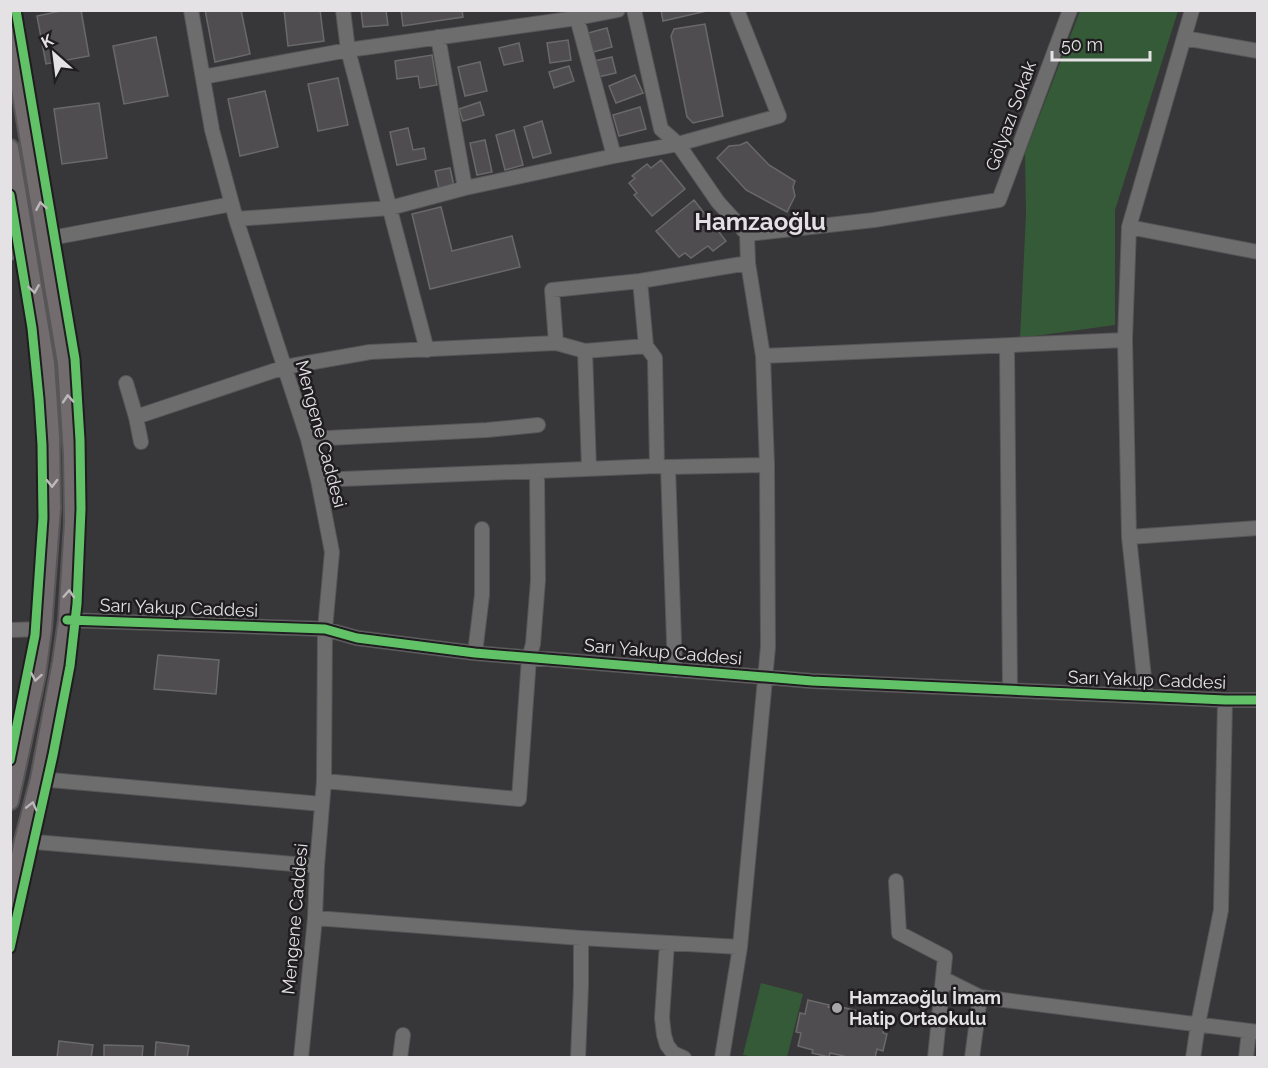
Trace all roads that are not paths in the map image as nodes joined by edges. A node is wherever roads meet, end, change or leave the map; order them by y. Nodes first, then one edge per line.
1 (191, 10) edge
2 (343, 10) edge
3 (618, 10) edge
4 (634, 10) edge
5 (736, 10) edge
6 (1070, 10) edge
7 (1192, 10) edge
8 (577, 18) junction
9 (10, 29) edge
10 (438, 37) junction
11 (1184, 38) junction
12 (348, 50) junction
13 (1257, 51) edge
14 (203, 77) junction
15 (678, 144) junction
16 (10, 148) edge
17 (614, 156) junction
18 (465, 188) junction
19 (231, 204) junction
20 (390, 208) junction
21 (236, 219) junction
22 (1129, 227) junction
23 (747, 234) junction
24 (46, 239) junction
25 (27, 246) junction
26 (1257, 252) edge
27 (10, 253) edge
28 (748, 263) junction
29 (640, 281) junction
30 (1125, 340) junction
31 (556, 343) junction
32 (646, 346) junction
33 (1007, 346) junction
34 (427, 350) junction
35 (585, 351) junction
36 (763, 356) junction
37 (285, 367) junction
38 (126, 383) dead end
39 (136, 417) junction
40 (538, 425) dead end
41 (308, 440) junction
42 (141, 442) dead end
43 (766, 465) junction
44 (663, 467) junction
45 (589, 469) junction
46 (537, 472) junction
47 (318, 480) junction
48 (1257, 528) edge
49 (482, 529) dead end
50 (1129, 537) junction
51 (68, 620) junction
52 (43, 629) junction
53 (325, 629) junction
54 (10, 630) edge
55 (475, 653) junction
56 (529, 657) junction
57 (675, 670) junction
58 (765, 677) junction
59 (1010, 690) junction
60 (1146, 696) junction
61 (1225, 700) junction
62 (1257, 700) edge
63 (13, 776) edge
64 (39, 779) junction
65 (324, 781) junction
66 (10, 801) edge
67 (322, 804) junction
68 (23, 842) junction
69 (317, 866) junction
70 (896, 881) dead end
71 (10, 904) edge
72 (315, 918) junction
73 (581, 938) junction
74 (667, 943) junction
75 (740, 947) junction
76 (944, 979) junction
77 (981, 997) junction
78 (1198, 1024) junction
79 (1253, 1031) edge
80 (404, 1035) dead end
81 (301, 1058) edge
82 (400, 1058) edge
83 (578, 1058) edge
84 (684, 1058) edge
85 (722, 1058) edge
86 (935, 1058) edge
87 (972, 1058) edge
88 (1193, 1058) edge
89 (1246, 1058) edge

1 - 14 street, Mengene Caddesi
2 - 12 street
3 - 8 street
4 - 15 street
5 - 15 street
6 - 23 street, Gölyazı Sokak
7 - 11 street
8 - 10 street
8 - 17 street
24 -> 9 main road
10 - 12 street
10 - 18 street
11 - 13 street
11 - 22 street
12 - 14 street
12 - 20 street
14 - 19 street, Mengene Caddesi
15 - 17 street
15 - 23 street
16 - 25 main road
17 - 18 street
18 - 20 street
19 - 21 street, Mengene Caddesi
19 - 24 street
20 - 21 street
20 - 34 street
21 - 37 street, Mengene Caddesi
22 - 26 street
22 - 30 street
23 - 28 street
51 -> 24 main road
25 - 27 street
25 -> 52 main road
28 - 29 street
28 - 36 street
29 - 31 street
29 - 32 street
30 - 33 street
30 - 50 street
31 - 34 street
31 - 35 street
32 - 35 street
32 - 44 street
33 - 36 street
33 - 59 street
34 - 37 street
35 - 45 street
36 - 43 street
37 - 39 street
37 - 41 street, Mengene Caddesi
38 - 39 street
39 - 42 street
40 - 41 street
41 - 47 street, Mengene Caddesi
43 - 44 street
43 - 58 street
44 - 45 street
44 - 57 street
45 - 46 street
46 - 47 street
46 - 56 street
47 - 53 street, Mengene Caddesi
48 - 50 street
49 - 55 street
50 - 60 street
51 - 53 street, Sarı Yakup Caddesi
51 - 64 main road
52 - 54 street
52 -> 63 main road
53 - 55 street, Sarı Yakup Caddesi
53 - 65 street, Mengene Caddesi
55 - 56 street, Sarı Yakup Caddesi
56 - 57 street, Sarı Yakup Caddesi
56 - 65 street
57 - 58 street, Sarı Yakup Caddesi
58 - 59 street, Sarı Yakup Caddesi
58 - 75 street
59 - 60 street, Sarı Yakup Caddesi
60 - 61 street, Sarı Yakup Caddesi
61 - 62 street, Sarı Yakup Caddesi
61 - 78 street
63 - 66 main road
64 - 67 street
68 -> 64 main road
65 - 67 street, Mengene Caddesi
67 - 69 street, Mengene Caddesi
68 - 69 street
68 - 71 main road
69 - 72 street, Mengene Caddesi
70 - 76 street
72 - 73 street
72 - 81 street, Mengene Caddesi
73 - 74 street
73 - 83 street
74 - 75 street
74 - 84 street
75 - 85 street
76 - 77 street
76 - 86 street
77 - 78 street
77 - 87 street
78 - 79 street
78 - 88 street
79 - 89 street
80 - 82 street

